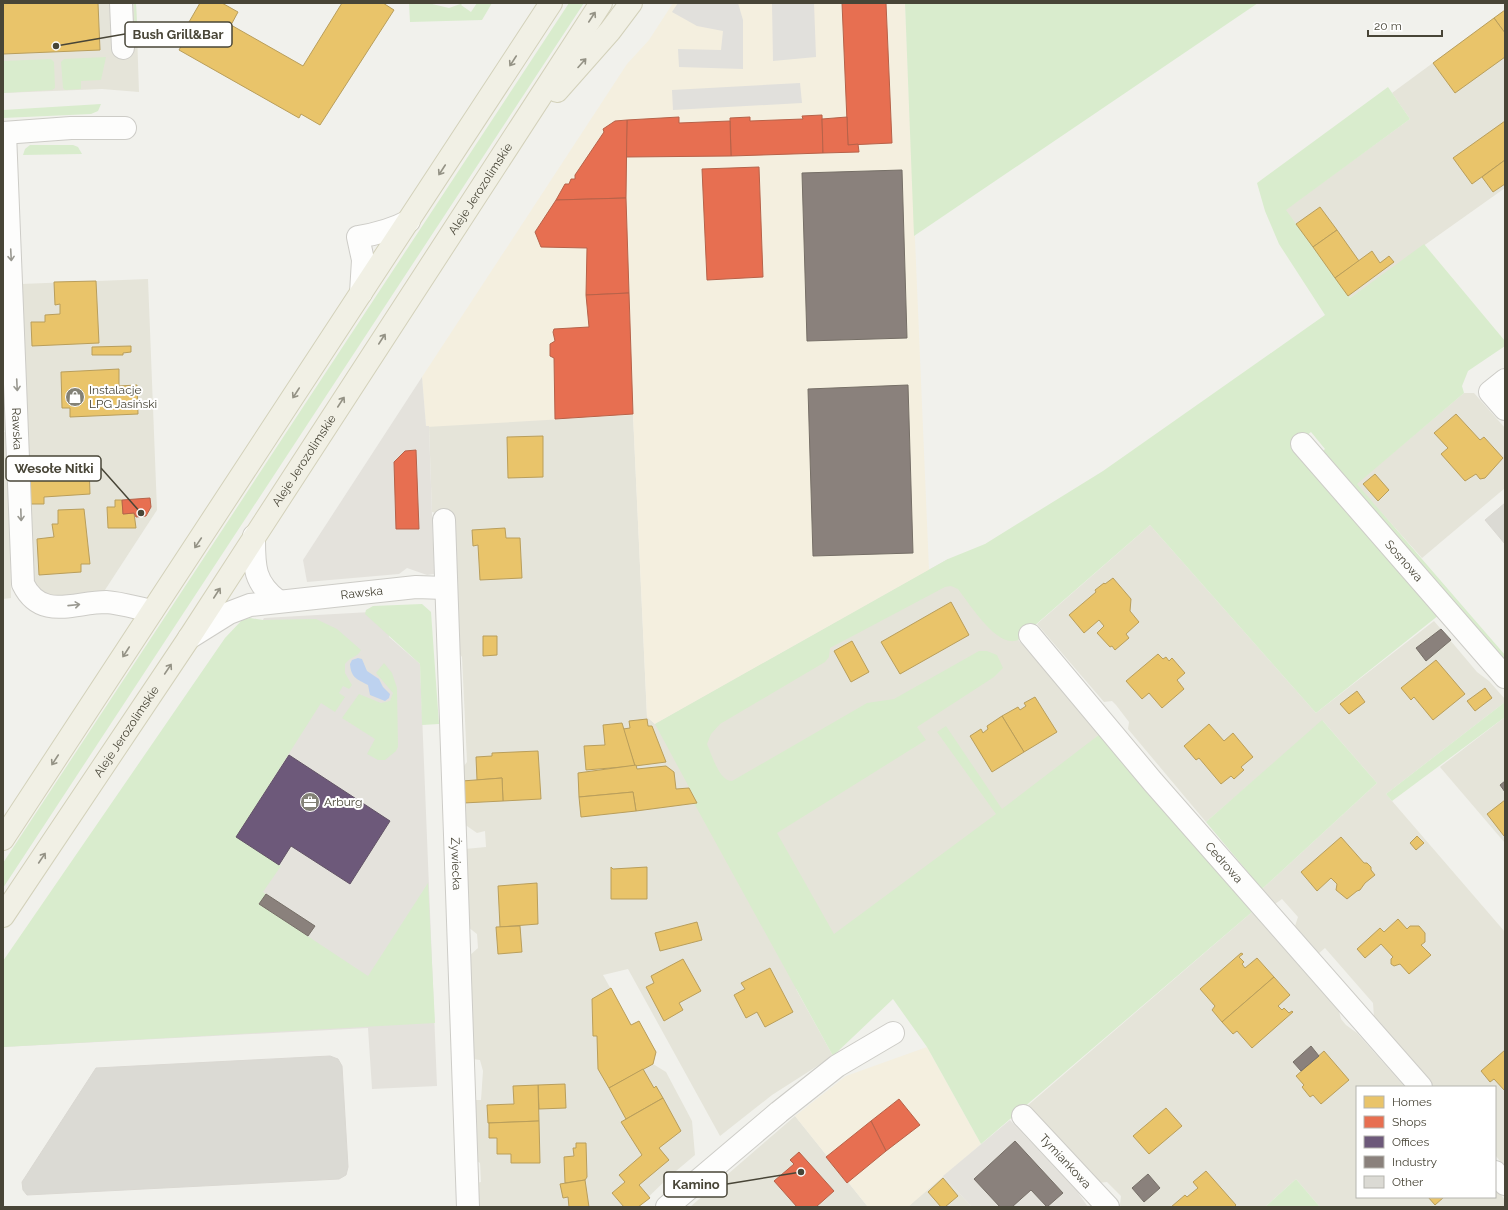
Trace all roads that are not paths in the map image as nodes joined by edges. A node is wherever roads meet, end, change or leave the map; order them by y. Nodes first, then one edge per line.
1 (122, 3) edge
2 (551, 3) edge
3 (601, 3) edge
4 (631, 3) edge
5 (123, 48) dead end
6 (125, 128) dead end
7 (4, 133) edge
8 (509, 143) junction
9 (409, 221) junction
10 (361, 293) junction
11 (1498, 386) edge
12 (1505, 409) edge
13 (1302, 444) dead end
14 (444, 520) dead end
15 (254, 536) junction
16 (445, 588) junction
17 (278, 601) junction
18 (152, 611) junction
19 (1030, 635) dead end
20 (189, 638) junction
21 (1505, 677) edge
22 (3, 839) edge
23 (3, 916) edge
24 (893, 1033) dead end
25 (1420, 1086) edge
26 (1023, 1116) dead end
27 (1496, 1173) edge
28 (1505, 1184) edge
29 (468, 1207) edge
30 (667, 1207) edge
31 (1108, 1207) edge

1 - 5 street
2 -> 9 main road
8 -> 3 main road, Aleje Jerozolimskie
8 -> 4 main road
6 - 7 street
7 -> 18 street, Rawska
15 -> 8 main road, Aleje Jerozolimskie
9 - 10 main road
9 - 10 street
10 -> 18 main road
11 - 12 street
13 - 21 street, Sosnowa
14 - 16 street, Żywiecka
15 - 17 street
20 -> 15 main road, Aleje Jerozolimskie
16 - 17 street, Rawska
16 - 29 street, Żywiecka
17 - 20 street, Rawska
18 -> 22 main road
19 - 25 street, Cedrowa
23 -> 20 main road, Aleje Jerozolimskie
24 - 30 street
26 - 31 street, Tymiankowa
27 - 28 street

